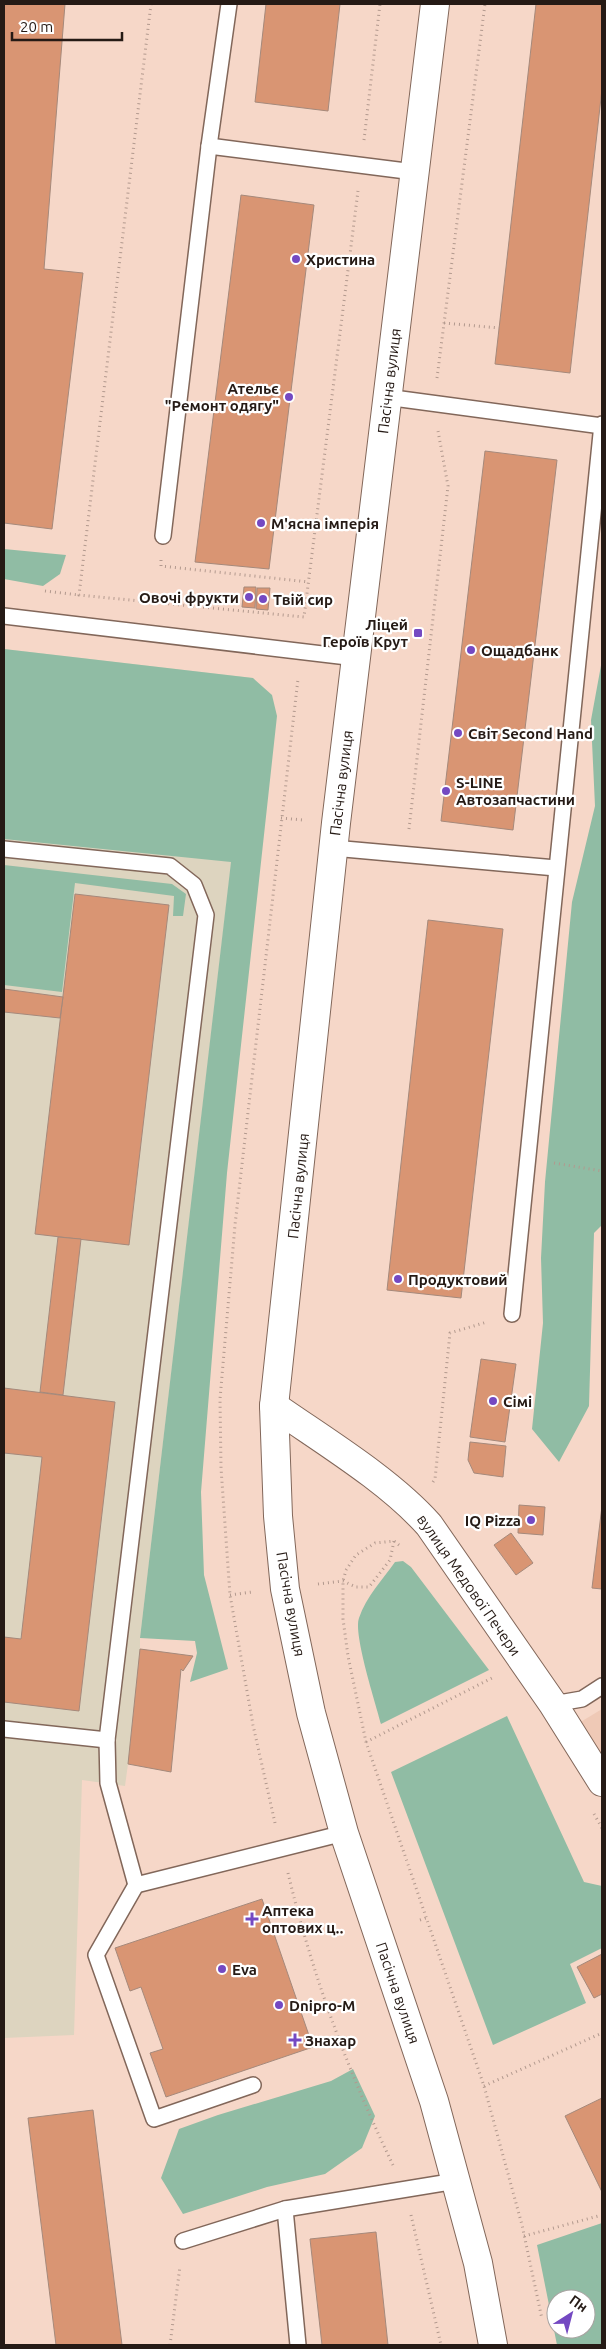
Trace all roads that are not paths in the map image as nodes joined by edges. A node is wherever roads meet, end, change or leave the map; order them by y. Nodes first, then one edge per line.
1 (229, 4) edge
2 (435, 4) edge
3 (209, 146) junction
4 (414, 172) junction
5 (386, 398) junction
6 (602, 425) edge
7 (163, 536) road end
8 (4, 616) edge
9 (356, 658) junction
10 (333, 848) junction
11 (4, 849) edge
12 (556, 868) junction
13 (512, 1314) road end
14 (274, 1406) junction
15 (602, 1686) edge
16 (553, 1704) junction
17 (4, 1729) edge
18 (107, 1740) junction
19 (602, 1782) edge
20 (344, 1833) junction
21 (136, 1885) junction
22 (253, 2085) dead end
23 (456, 2180) junction
24 (284, 2208) junction
25 (183, 2242) road end
26 (298, 2345) edge
27 (493, 2345) edge

1 - 3 lane
2 - 4 main road, Пасічна вулиця
3 - 4 lane
3 - 7 lane
4 - 5 main road, Пасічна вулиця
5 - 6 lane
5 - 9 main road, Пасічна вулиця
6 - 12 lane
8 - 9 lane
9 - 10 main road, Пасічна вулиця
10 - 12 lane
10 - 14 main road, Пасічна вулиця
11 - 18 lane
12 - 13 lane
14 - 16 main road, вулиця Медової Печери
14 - 20 main road, Пасічна вулиця
15 - 16 lane
16 - 19 main road, вулиця Медової Печери
17 - 18 lane
18 - 21 lane
20 - 21 lane
20 - 23 main road, Пасічна вулиця
21 - 22 lane
23 - 24 lane
23 - 27 main road, Пасічна вулиця
24 - 25 lane
24 - 26 lane

